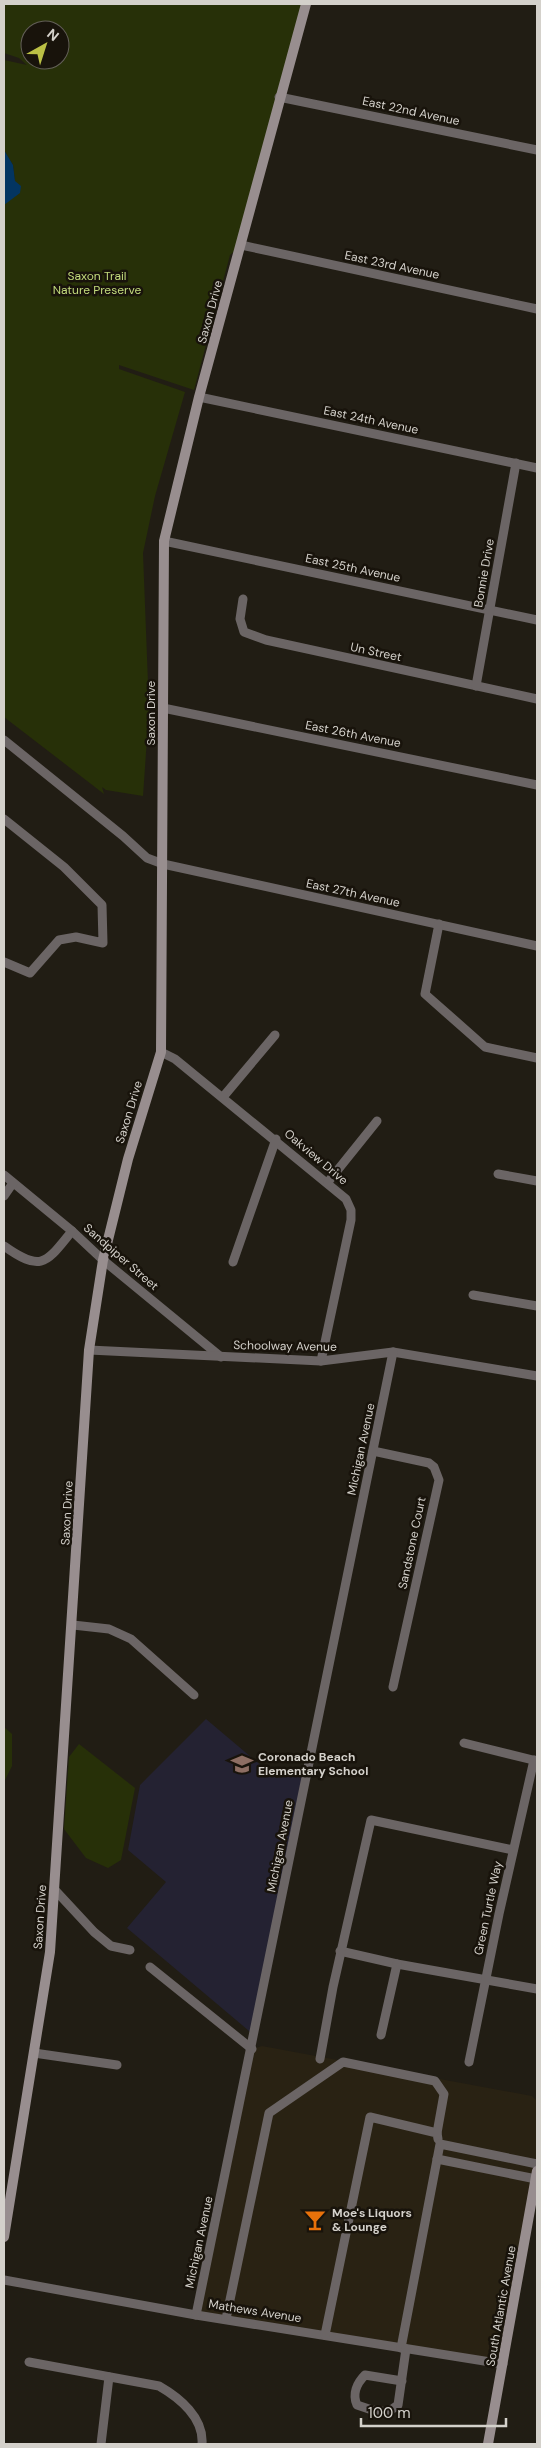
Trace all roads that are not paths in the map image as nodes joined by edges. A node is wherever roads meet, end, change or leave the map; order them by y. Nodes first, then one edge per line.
1 (306, 4) edge
2 (279, 97) junction
3 (537, 150) edge
4 (241, 245) junction
5 (537, 309) edge
6 (199, 397) junction
7 (516, 463) junction
8 (537, 468) edge
9 (164, 541) junction
10 (243, 599) dead end
11 (490, 610) junction
12 (537, 620) edge
13 (476, 686) junction
14 (537, 699) edge
15 (163, 708) junction
16 (4, 740) edge
17 (537, 785) edge
18 (4, 819) edge
19 (163, 864) junction
20 (439, 924) junction
21 (537, 946) edge
22 (4, 962) edge
23 (275, 1034) dead end
24 (160, 1052) junction
25 (537, 1058) edge
26 (223, 1097) junction
27 (377, 1121) dead end
28 (276, 1139) junction
29 (498, 1174) dead end
30 (4, 1175) edge
31 (537, 1181) edge
32 (328, 1182) junction
33 (13, 1183) junction
34 (4, 1196) edge
35 (72, 1231) junction
36 (4, 1246) edge
37 (103, 1260) junction
38 (233, 1262) dead end
39 (473, 1295) dead end
40 (537, 1306) edge
41 (89, 1350) junction
42 (394, 1352) junction
43 (222, 1357) junction
44 (321, 1361) junction
45 (537, 1376) edge
46 (373, 1451) junction
47 (73, 1625) junction
48 (393, 1687) dead end
49 (194, 1696) dead end
50 (464, 1743) dead end
51 (536, 1760) edge
52 (513, 1850) junction
53 (55, 1890) junction
54 (130, 1950) dead end
55 (340, 1951) junction
56 (397, 1964) junction
57 (150, 1967) dead end
58 (486, 1980) junction
59 (537, 1989) edge
60 (381, 2035) dead end
61 (252, 2049) junction
62 (34, 2053) junction
63 (320, 2059) dead end
64 (469, 2062) dead end
65 (117, 2066) dead end
66 (437, 2133) junction
67 (440, 2144) junction
68 (437, 2159) junction
69 (537, 2164) edge
70 (537, 2175) edge
71 (4, 2237) edge
72 (4, 2280) edge
73 (196, 2314) junction
74 (226, 2319) junction
75 (325, 2335) junction
76 (404, 2348) junction
77 (29, 2362) dead end
78 (503, 2364) junction
79 (109, 2377) junction
80 (402, 2381) junction
81 (101, 2444) edge
82 (202, 2444) edge
83 (488, 2444) edge

1 - 2 street, Saxon Drive
2 - 3 street, East 22nd Avenue
2 - 4 street, Saxon Drive
4 - 5 street, East 23rd Avenue
4 - 6 street, Saxon Drive
6 - 7 street, East 24th Avenue
6 - 9 street, Saxon Drive
7 - 8 street, East 24th Avenue
7 - 11 street, Bonnie Drive
9 - 11 street, East 25th Avenue
9 - 15 street, Saxon Drive
10 - 13 street, Un Street
11 - 12 street, East 25th Avenue
11 - 13 street, Bonnie Drive
13 - 14 street, Un Street
15 - 17 street, East 26th Avenue
15 - 19 street, Saxon Drive
16 - 19 street, East 27th Avenue
18 - 22 street
19 - 20 street, East 27th Avenue
19 - 24 street, Saxon Drive
20 - 21 street, East 27th Avenue
20 - 25 street
23 - 26 street
24 - 26 street, Oakview Drive
24 - 37 street, Saxon Drive
26 - 28 street, Oakview Drive
27 - 32 street
28 - 32 street, Oakview Drive
28 - 38 street
29 - 31 street
30 - 33 street, Sandpiper Street
32 - 44 street, Oakview Drive
33 - 34 street
33 - 35 street, Sandpiper Street
35 - 36 street
35 - 37 street, Sandpiper Street
37 - 41 street, Saxon Drive
37 - 43 street, Sandpiper Street
39 - 40 street
41 - 43 street, Schoolway Avenue
41 - 47 street, Saxon Drive
42 - 44 street, Schoolway Avenue
42 - 45 street, Schoolway Avenue
42 - 46 street, Michigan Avenue
43 - 44 street, Schoolway Avenue
46 - 48 street, Sandstone Court
46 - 61 street, Michigan Avenue
47 - 49 street
47 - 53 street, Saxon Drive
50 - 51 street
51 - 52 street, Green Turtle Way
52 - 55 street
52 - 58 street, Green Turtle Way
53 - 54 street
53 - 62 street, Saxon Drive
55 - 56 street
55 - 63 street
56 - 58 street
56 - 60 street
57 - 61 street
58 - 59 street
58 - 64 street, Green Turtle Way
61 - 73 street, Michigan Avenue
62 - 65 street
62 - 71 street, Saxon Drive
66 - 67 street
66 - 74 street
66 - 75 street
67 - 68 street
67 - 69 street
68 - 70 street
68 - 76 street
70 - 78 street, South Atlantic Avenue
72 - 73 street, Mathews Avenue
73 - 74 street, Mathews Avenue
74 - 75 street, Mathews Avenue
75 - 76 street, Mathews Avenue
76 - 78 street, Mathews Avenue
76 - 80 street
77 - 79 street
78 - 83 street, South Atlantic Avenue
79 - 81 street
79 - 82 street
80 - 80 street

